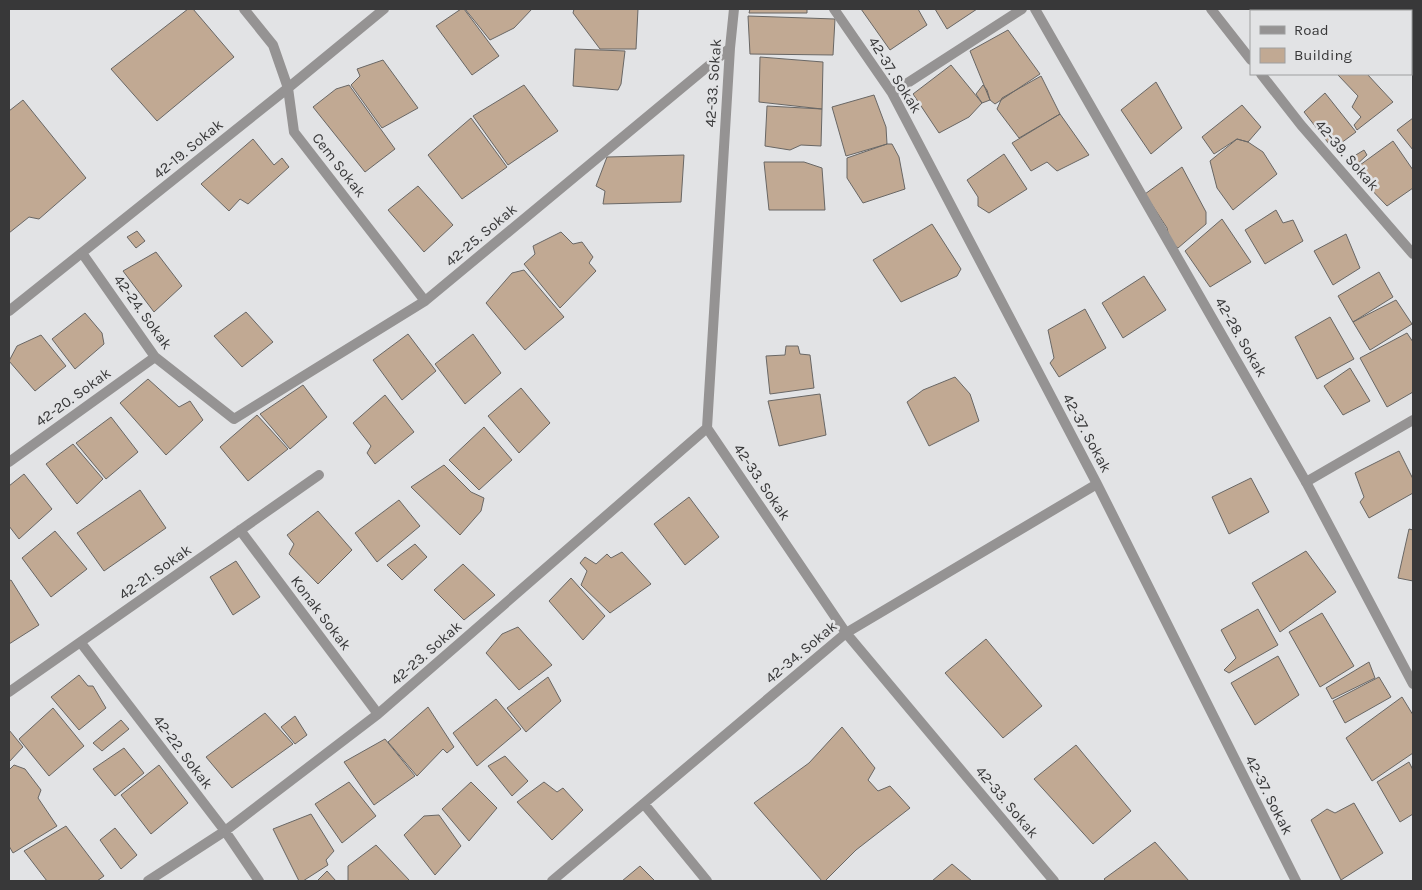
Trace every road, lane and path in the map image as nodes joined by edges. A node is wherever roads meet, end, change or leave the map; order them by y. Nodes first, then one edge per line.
1 (244, 9) edge
2 (384, 9) edge
3 (734, 9) edge
4 (834, 9) edge
5 (1022, 9) edge
6 (1035, 9) edge
7 (1211, 9) edge
8 (730, 48) junction
9 (1250, 59) edge
10 (1263, 75) edge
11 (288, 88) junction
12 (892, 93) junction
13 (82, 253) junction
14 (1413, 254) edge
15 (425, 301) junction
16 (9, 311) edge
17 (155, 357) junction
18 (234, 420) joint
19 (1413, 420) edge
20 (708, 428) junction
21 (9, 462) edge
22 (319, 475) dead end
23 (1306, 482) junction
24 (1097, 484) junction
25 (240, 530) junction
26 (846, 633) junction
27 (81, 643) junction
28 (1413, 684) edge
29 (9, 692) edge
30 (378, 714) junction
31 (644, 804) junction
32 (225, 831) junction
33 (148, 881) edge
34 (259, 881) edge
35 (552, 881) edge
36 (707, 881) edge
37 (1054, 881) edge
38 (1296, 881) edge

1 - 11 street, Cem Sokak
2 - 11 street, 42-19. Sokak
3 - 8 street, 42-33. Sokak
4 - 12 street, 42-37. Sokak
5 - 12 street
6 - 23 street, 42-28. Sokak
7 - 9 street
8 - 15 street, 42-25. Sokak
8 - 20 street, 42-33. Sokak
10 - 14 street, 42-39. Sokak
11 - 13 street, 42-19. Sokak
11 - 15 street, Cem Sokak
12 - 24 street, 42-37. Sokak
13 - 16 street, 42-19. Sokak
13 - 17 street, 42-24. Sokak
15 - 18 street, 42-25. Sokak
17 - 18 street, 42-24. Sokak
17 - 21 street, 42-20. Sokak
19 - 23 street
20 - 26 street, 42-33. Sokak
20 - 30 street, 42-23. Sokak
22 - 25 street, 42-21. Sokak
23 - 28 street, 42-28. Sokak
24 - 26 street, 42-34. Sokak
24 - 38 street, 42-37. Sokak
25 - 27 street, 42-21. Sokak
25 - 30 street, Konak Sokak
26 - 31 street, 42-34. Sokak
26 - 37 street, 42-33. Sokak
27 - 29 street, 42-21. Sokak
27 - 32 street, 42-22. Sokak
30 - 32 street, 42-23. Sokak
31 - 35 street, 42-34. Sokak
31 - 36 street
32 - 33 street, 42-23. Sokak
32 - 34 street, 42-22. Sokak

